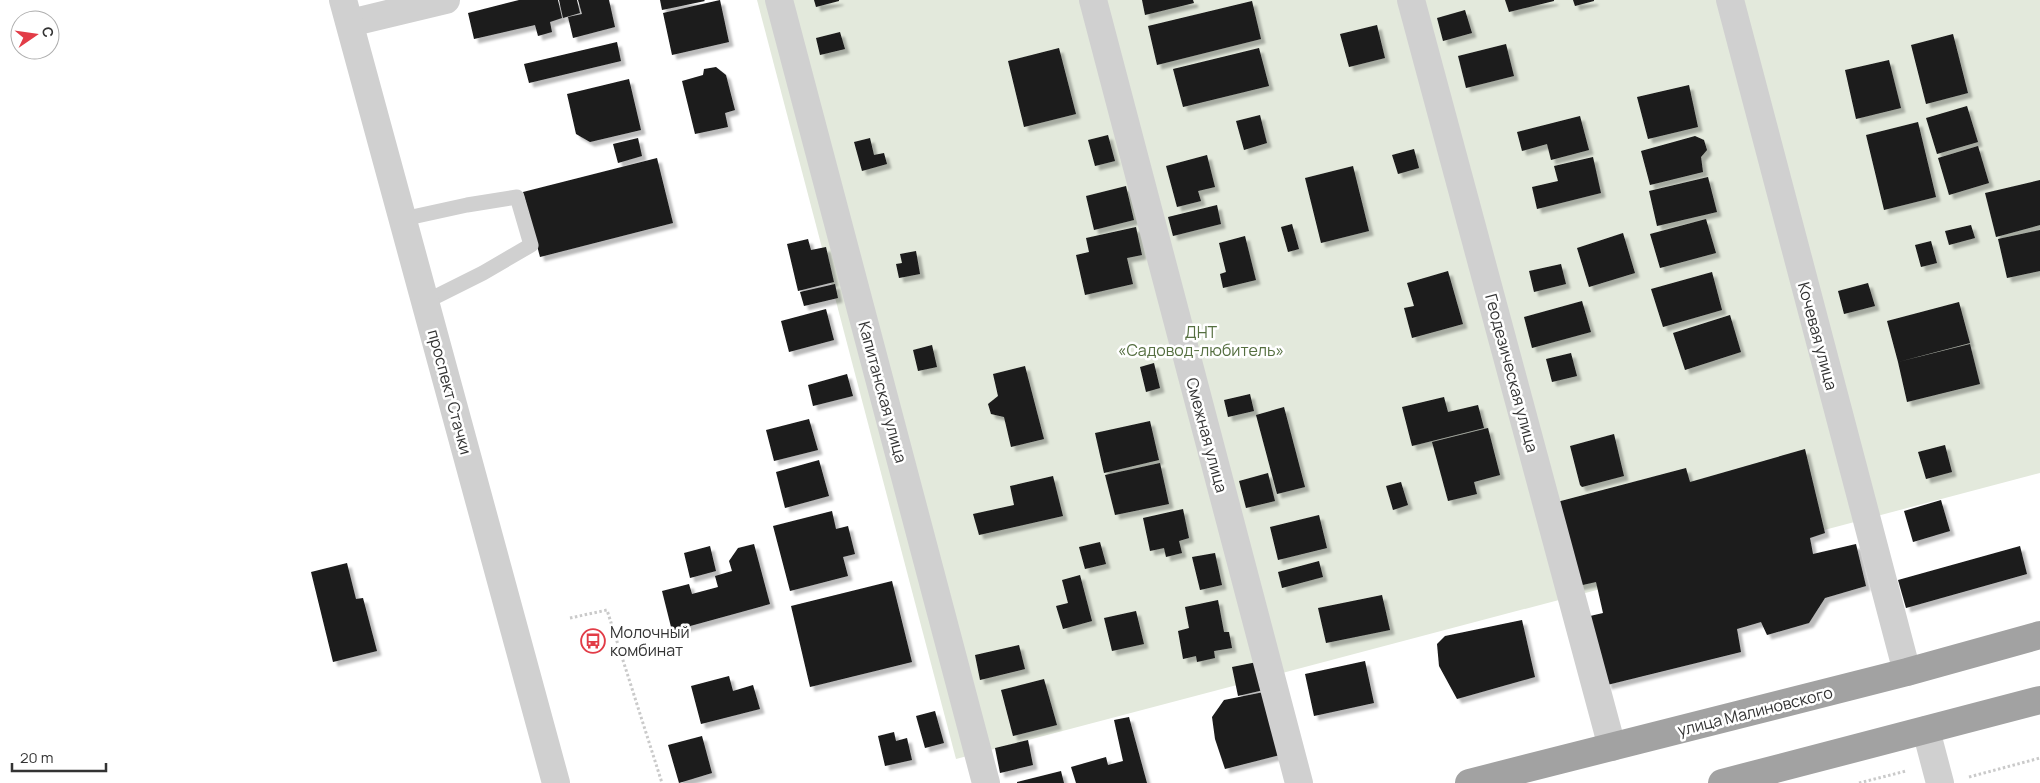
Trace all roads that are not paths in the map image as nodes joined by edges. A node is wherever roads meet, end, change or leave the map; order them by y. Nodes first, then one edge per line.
1 (446, 0) edge
2 (779, 0) edge
3 (1093, 0) edge
4 (1412, 0) edge
5 (1730, 0) edge
6 (346, 12) edge
7 (403, 219) junction
8 (425, 302) junction
9 (2040, 635) edge
10 (1907, 672) junction
11 (2040, 700) edge
12 (1926, 730) junction
13 (1612, 747) junction
14 (1946, 775) edge
15 (556, 783) edge
16 (986, 783) edge
17 (1299, 783) edge
18 (1469, 783) edge
19 (1722, 783) edge

1 - 6 street
2 - 16 street, Капитанская улица
3 - 17 street, Смежная улица
4 - 13 street, Геодезическая улица
5 - 10 street, Кочевая улица
6 - 7 street, проспект Стачки
7 - 8 street, проспект Стачки
7 - 8 lane
8 - 15 street, проспект Стачки
9 - 10 highway, улица Малиновского
10 - 13 highway, улица Малиновского
11 - 12 highway
12 - 14 street
12 - 19 highway
13 - 18 highway, улица Малиновского

